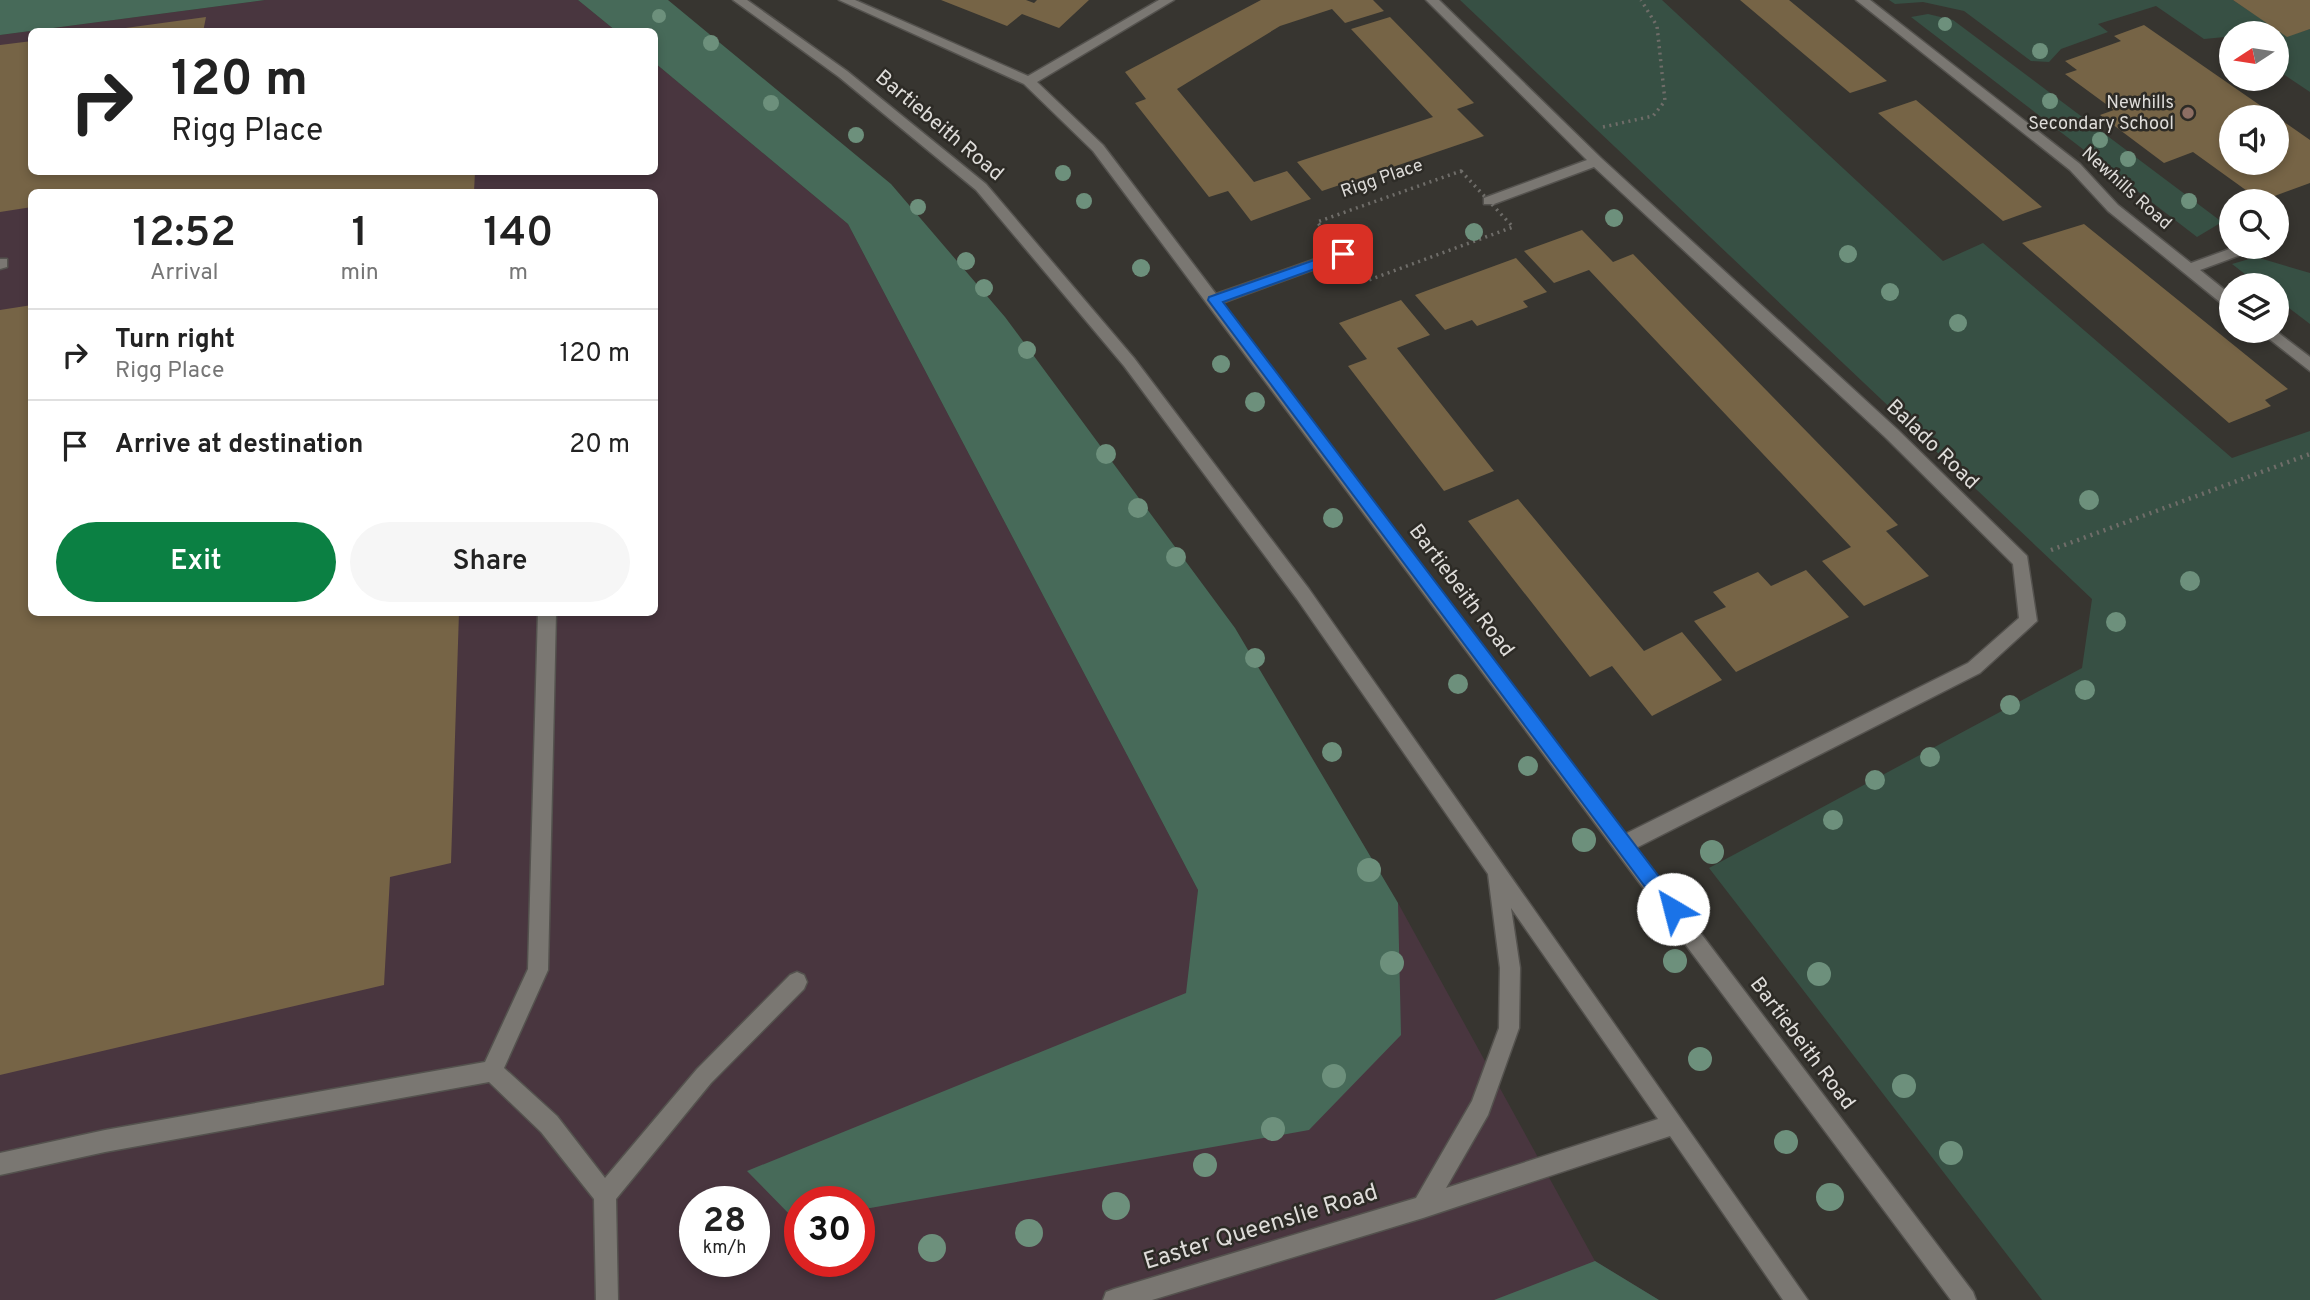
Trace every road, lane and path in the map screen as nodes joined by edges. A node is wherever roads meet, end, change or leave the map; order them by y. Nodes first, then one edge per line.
1 (739, 0) edge
2 (845, 0) edge
3 (1168, 0) edge
4 (1432, 0) edge
5 (1641, 0) edge
6 (1862, 0) edge
7 (1029, 82) junction
8 (1568, 134) junction
9 (1595, 161) junction
10 (1489, 201) junction
11 (1343, 254) junction
12 (2219, 258) edge
13 (2189, 269) junction
14 (2219, 293) edge
15 (1214, 300) junction
16 (2282, 343) edge
17 (2310, 365) edge
18 (2310, 454) edge
19 (2021, 561) junction
20 (547, 616) edge
21 (1624, 844) junction
22 (1496, 870) junction
23 (797, 982) dead end
24 (492, 1071) junction
25 (1672, 1125) junction
26 (0, 1164) edge
27 (605, 1195) junction
28 (1423, 1207) junction
29 (607, 1300) edge
30 (1114, 1300) edge
31 (1797, 1300) edge
32 (1965, 1300) edge

1 - 22 street, Bartiebeith Road
2 - 7 street, Bartiebeith Road
3 - 7 street
4 - 8 street, Balado Road
5 - 8 path
6 - 13 street, Newhills Road
7 - 15 street, Bartiebeith Road
8 - 9 street, Balado Road
9 - 10 street
9 - 19 street, Balado Road
10 - 11 path, Rigg Place
10 - 11 path, Rigg Place
11 - 15 street
12 - 13 street
13 - 14 street, Newhills Road
15 - 21 street, Bartiebeith Road
16 - 17 street
18 - 19 path
19 - 21 street
20 - 24 street
21 - 32 street, Bartiebeith Road
22 - 25 street, Bartiebeith Road
22 - 28 street
23 - 27 street
24 - 26 street
24 - 27 street
25 - 28 street, Easter Queenslie Road
25 - 31 street, Bartiebeith Road
27 - 29 street
28 - 30 street, Easter Queenslie Road

